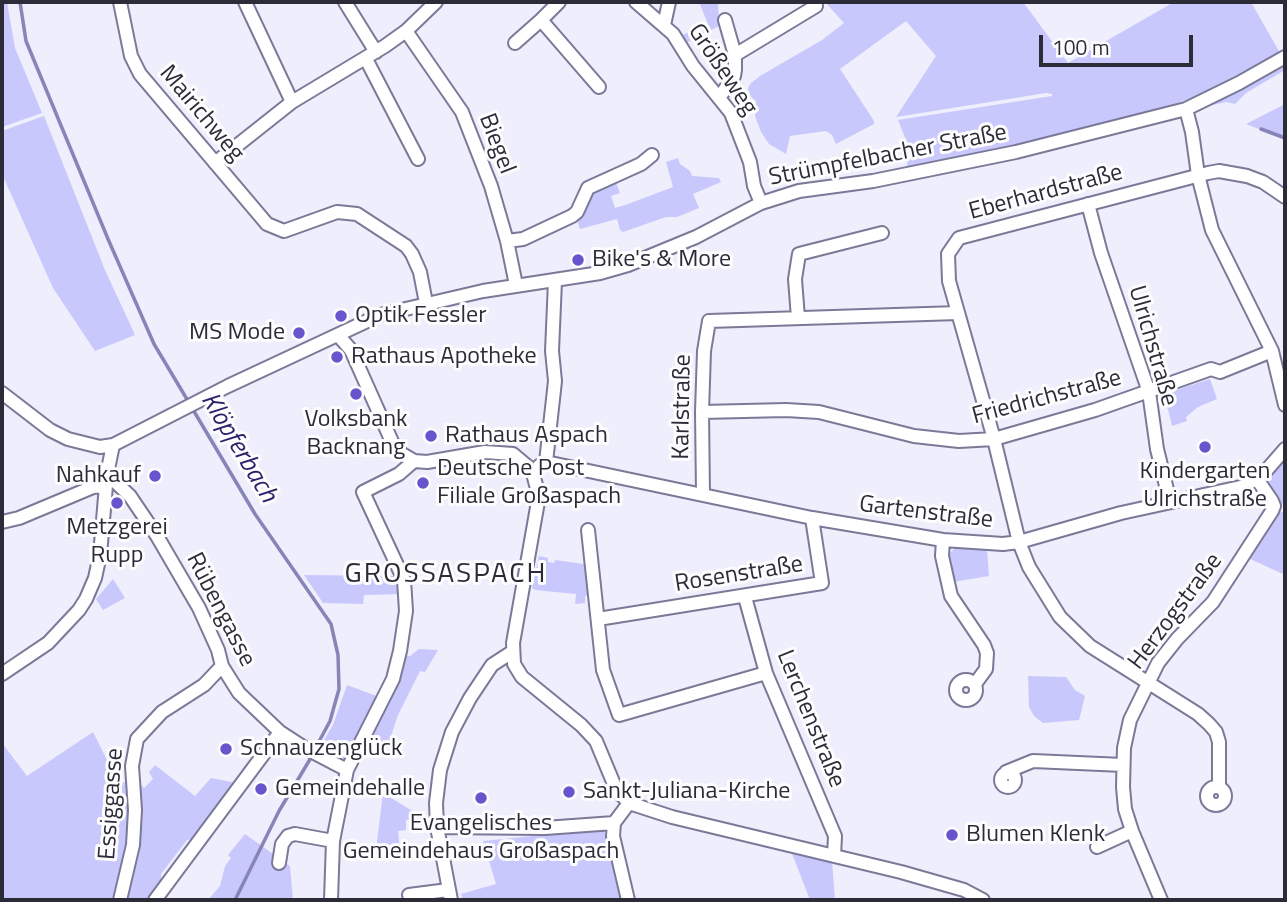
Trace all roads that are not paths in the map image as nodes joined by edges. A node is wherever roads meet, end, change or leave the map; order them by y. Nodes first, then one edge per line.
1 (120, 2) edge
2 (245, 2) edge
3 (345, 2) edge
4 (436, 2) edge
5 (559, 2) edge
6 (636, 2) edge
7 (669, 2) edge
8 (816, 6) dead end
9 (541, 20) junction
10 (726, 20) dead end
11 (664, 24) junction
12 (405, 31) junction
13 (515, 43) dead end
14 (735, 55) junction
15 (371, 56) junction
16 (1285, 57) edge
17 (599, 87) dead end
18 (719, 98) junction
19 (292, 102) junction
20 (1186, 109) junction
21 (652, 155) dead end
22 (418, 159) dead end
23 (215, 163) junction
24 (1198, 175) junction
25 (1285, 197) edge
26 (761, 203) junction
27 (1088, 204) junction
28 (882, 233) dead end
29 (507, 241) junction
30 (555, 281) junction
31 (516, 285) junction
32 (426, 303) junction
33 (958, 313) junction
34 (798, 317) junction
35 (338, 335) junction
36 (1272, 351) junction
37 (1283, 384) edge
38 (1149, 392) junction
39 (2, 393) edge
40 (1285, 405) edge
41 (702, 412) junction
42 (994, 439) junction
43 (113, 445) junction
44 (1285, 449) edge
45 (414, 461) junction
46 (546, 462) junction
47 (532, 470) junction
48 (1257, 479) junction
49 (107, 480) junction
50 (703, 494) junction
51 (1170, 502) junction
52 (812, 517) junction
53 (2, 522) edge
54 (588, 530) dead end
55 (943, 540) junction
56 (1019, 542) junction
57 (744, 597) junction
58 (597, 619) junction
59 (512, 652) junction
60 (222, 666) junction
61 (766, 673) junction
62 (2, 674) edge
63 (1147, 683) junction
64 (975, 684) dead end
65 (280, 732) junction
66 (1124, 765) junction
67 (347, 770) junction
68 (1006, 772) dead end
69 (1219, 787) dead end
70 (629, 803) junction
71 (614, 823) junction
72 (437, 827) junction
73 (1132, 831) junction
74 (333, 841) junction
75 (1097, 847) dead end
76 (834, 856) junction
77 (279, 863) dead end
78 (409, 895) dead end
79 (449, 895) edge
80 (120, 900) edge
81 (155, 900) edge
82 (331, 900) edge
83 (628, 900) edge
84 (984, 900) edge
85 (1161, 900) edge

1 - 23 street, Mairichweg
2 - 19 street
3 - 15 street
4 - 12 street
5 - 9 street
6 - 11 street
7 - 11 street, Größeweg
8 - 14 street
9 - 13 street
9 - 17 street
10 - 14 street
11 - 18 street, Größeweg
12 - 15 street
12 - 29 street, Biegel
14 - 18 street
15 - 19 street
15 - 22 street
16 - 20 street, Strümpfelbacher Straße
18 - 26 street, Größeweg
19 - 23 street
20 - 24 street
20 - 26 street, Strümpfelbacher Straße
21 - 29 street
23 - 32 street, Mairichweg
24 - 25 street, Eberhardstraße
24 - 27 street, Eberhardstraße
24 - 36 street
26 - 30 street, Strümpfelbacher Straße
27 - 33 street, Eberhardstraße
27 - 38 street, Ulrichstraße
28 - 34 street
29 - 31 street, Biegel
30 - 31 street, Strümpfelbacher Straße
30 - 46 street
31 - 32 street, Strümpfelbacher Straße
32 - 35 street, Strümpfelbacher Straße
33 - 34 street
33 - 42 street, Eberhardstraße
34 - 41 street, Karlstraße
35 - 43 street, Strümpfelbacher Straße
35 - 45 street
36 - 37 street
36 - 38 street, Friedrichstraße
37 - 40 street
38 - 42 street, Friedrichstraße
38 - 51 street, Ulrichstraße
39 - 43 street
41 - 42 street, Friedrichstraße
41 - 50 street, Karlstraße
42 - 56 street, Eberhardstraße
43 - 49 street
44 - 48 street, Gartenstraße
45 - 47 street
45 - 67 street
46 - 47 street
46 - 50 street, Gartenstraße
47 - 59 street
48 - 51 street, Gartenstraße
48 - 63 street, Herzogstraße
49 - 53 street
49 - 60 street, Rübengasse
49 - 62 street
50 - 52 street, Gartenstraße
51 - 56 street, Gartenstraße
52 - 55 street, Gartenstraße
52 - 57 street, Rosenstraße
54 - 58 street
55 - 56 street, Gartenstraße
55 - 64 street
56 - 63 street, Eberhardstraße
57 - 58 street, Rosenstraße
57 - 61 street, Lerchenstraße
58 - 61 street
59 - 70 street
59 - 72 street
60 - 65 street, Rübengasse
60 - 80 street, Essiggasse
61 - 76 street, Lerchenstraße
63 - 66 street, Herzogstraße
63 - 69 street, Eberhardstraße
65 - 67 street, Rübengasse
65 - 81 street
66 - 68 street
66 - 73 street, Herzogstraße
67 - 74 street
70 - 71 street
70 - 76 street
71 - 72 street
71 - 83 street
72 - 79 street
73 - 75 street
73 - 85 street, Herzogstraße
74 - 77 street
74 - 82 street
76 - 84 street
78 - 79 street

